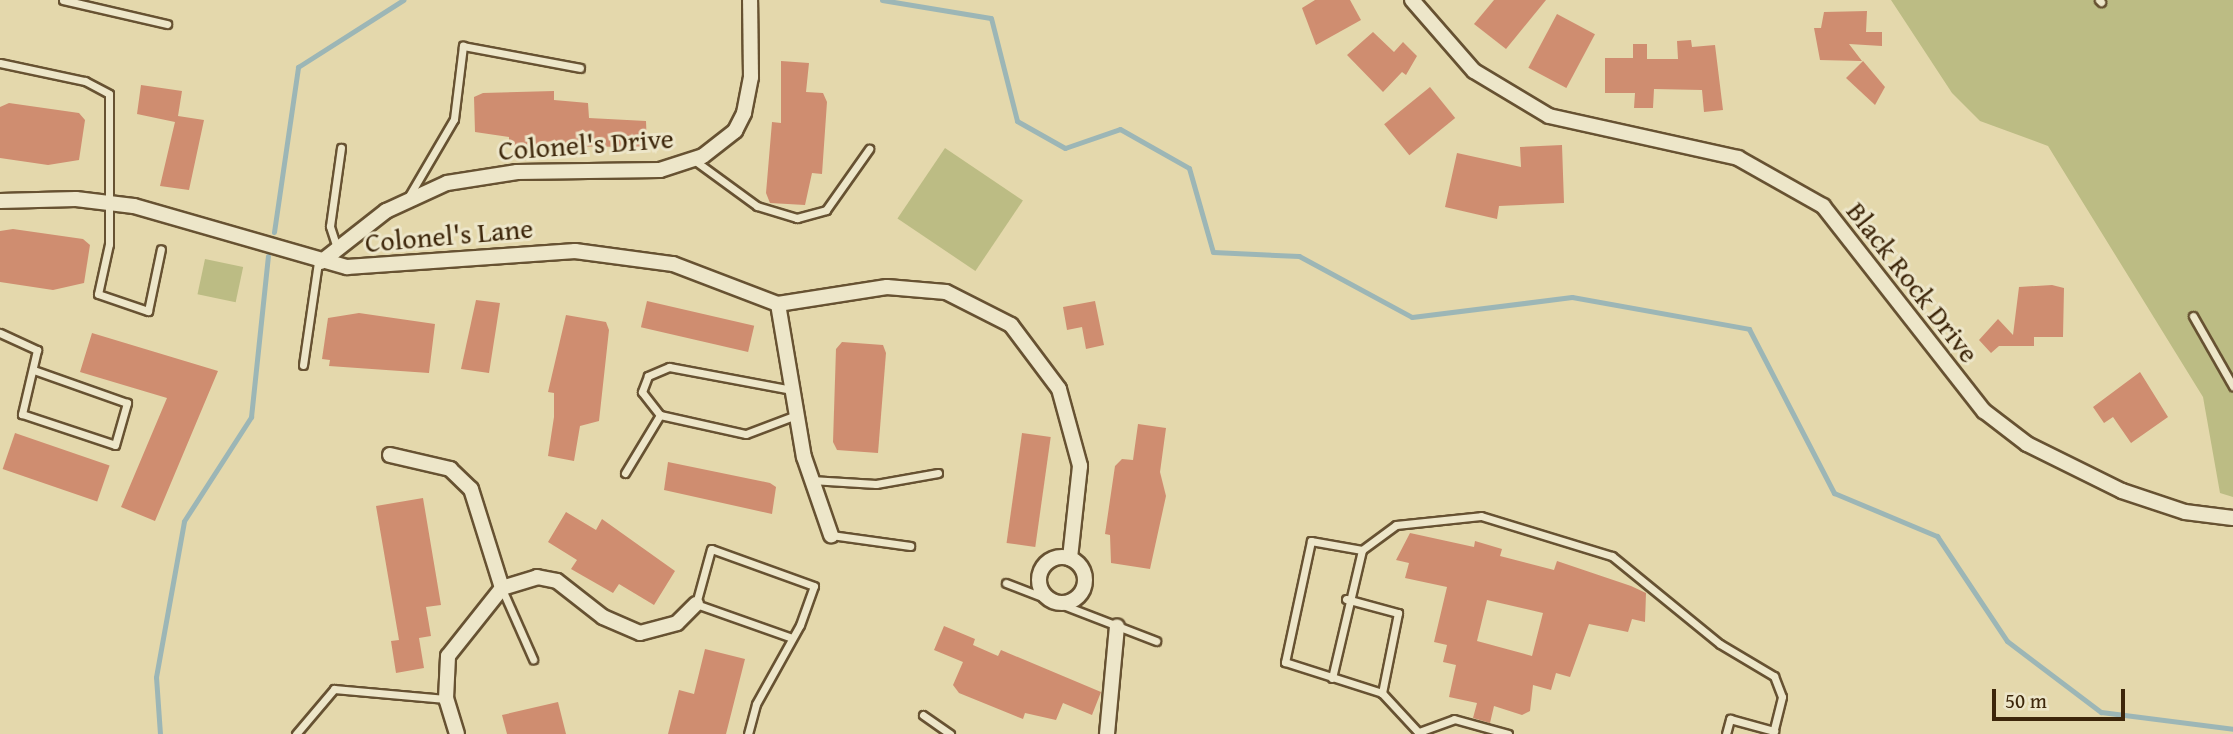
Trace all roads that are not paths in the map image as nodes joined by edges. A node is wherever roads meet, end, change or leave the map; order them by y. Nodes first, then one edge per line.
1 (64, 0) edge
2 (750, 0) edge
3 (1412, 0) edge
4 (167, 24) dead end
5 (0, 64) edge
6 (580, 68) dead end
7 (341, 148) dead end
8 (869, 149) dead end
9 (694, 160) junction
10 (0, 201) edge
11 (403, 201) junction
12 (109, 202) junction
13 (161, 248) dead end
14 (337, 248) junction
15 (319, 262) junction
16 (778, 304) junction
17 (2193, 316) dead end
18 (0, 333) edge
19 (303, 365) dead end
20 (34, 370) junction
21 (2233, 386) edge
22 (792, 390) junction
23 (796, 414) junction
24 (660, 415) junction
25 (390, 455) dead end
26 (625, 473) dead end
27 (939, 473) dead end
28 (810, 480) junction
29 (2233, 518) edge
30 (831, 535) joint
31 (910, 546) dead end
32 (1362, 550) junction
33 (1070, 558) junction
34 (1006, 583) dead end
35 (502, 588) junction
36 (1346, 599) junction
37 (1054, 602) junction
38 (696, 604) junction
39 (1117, 626) junction
40 (792, 638) junction
41 (1156, 641) dead end
42 (533, 659) dead end
43 (1332, 678) junction
44 (1382, 693) junction
45 (446, 699) junction
46 (923, 715) dead end
47 (1774, 732) edge
48 (1419, 733) edge
49 (296, 734) edge
50 (457, 734) edge
51 (748, 734) edge
52 (950, 734) edge
53 (1107, 734) edge
54 (1508, 734) edge
55 (1726, 734) edge

1 - 4 lane
2 - 9 street, Colonel's Drive
3 - 29 street, Black Rock Drive
5 - 12 lane
6 - 11 lane
7 - 14 lane
8 - 9 lane
9 - 11 street, Colonel's Drive
10 - 12 street, Colonel's Lane
11 - 14 street, Colonel's Drive
12 - 13 lane
12 - 15 street, Colonel's Lane
14 - 15 street, Colonel's Drive
15 - 16 street, Colonel's Lane
15 - 19 lane
16 - 22 street
16 - 33 street
17 - 21 lane
18 - 20 lane
20 - 20 lane
22 - 23 street
22 - 24 lane
23 - 24 lane
23 - 28 street
24 - 26 lane
25 - 35 street
27 - 28 lane
28 - 30 street
30 - 31 lane
32 - 36 lane
32 - 43 lane
32 - 47 lane
33 - 37 street
33 - 37 street
34 - 37 lane
35 - 38 street
35 - 42 lane
35 - 45 street
36 - 43 lane
36 - 44 lane
37 - 39 lane
38 - 40 lane
38 - 40 lane
39 - 41 lane
39 - 53 street
40 - 51 lane
43 - 44 lane
44 - 48 lane
45 - 49 lane
45 - 50 street
46 - 52 lane
47 - 55 lane
48 - 54 lane

